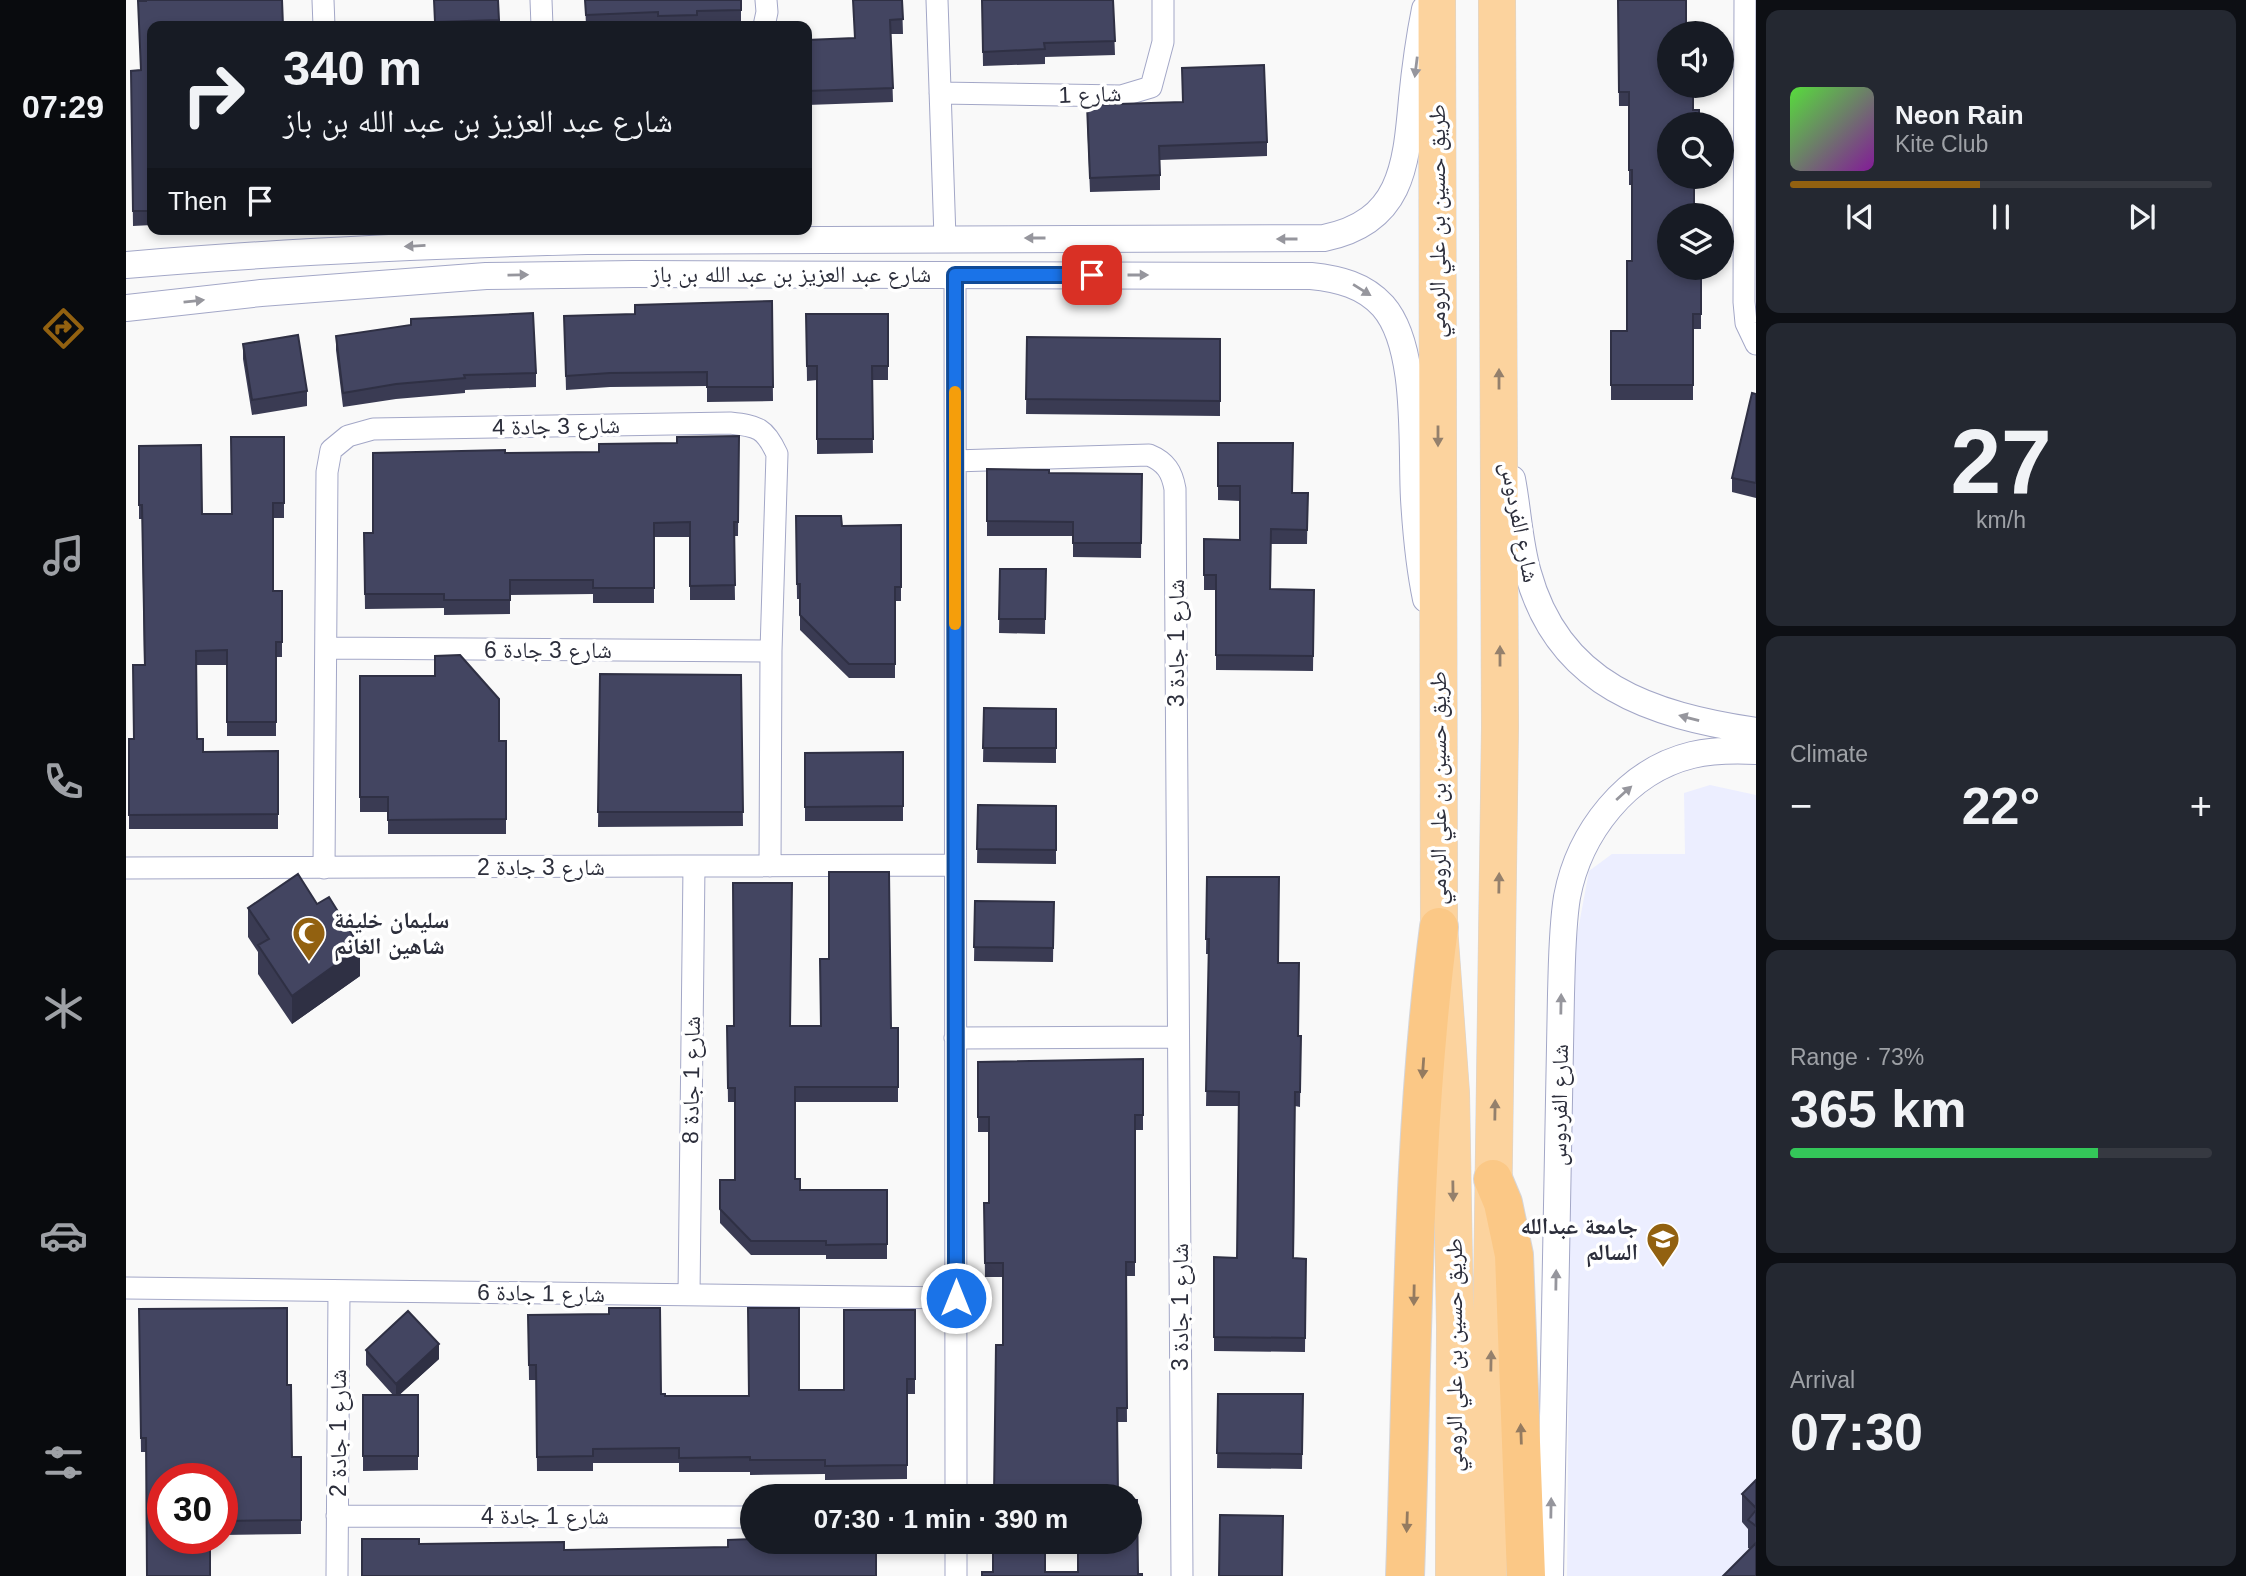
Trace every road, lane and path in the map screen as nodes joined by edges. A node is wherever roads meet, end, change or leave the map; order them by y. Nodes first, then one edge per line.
1 (323, 0) edge
2 (541, 0) edge
3 (766, 0) edge
4 (937, 0) edge
5 (1163, 0) edge
6 (1427, 0) edge
7 (1437, 0) edge
8 (1497, 0) edge
9 (1745, 0) edge
10 (324, 21) edge
11 (542, 21) edge
12 (765, 21) edge
13 (940, 93) junction
14 (945, 238) junction
15 (587, 241) junction
16 (465, 244) junction
17 (126, 265) edge
18 (955, 275) junction
19 (486, 276) junction
20 (345, 286) junction
21 (126, 308) edge
22 (1756, 344) edge
23 (1499, 426) junction
24 (955, 461) junction
25 (326, 649) junction
26 (771, 651) junction
27 (1438, 658) junction
28 (1756, 731) edge
29 (1756, 751) edge
30 (956, 865) junction
31 (694, 866) junction
32 (770, 866) junction
33 (324, 867) junction
34 (126, 868) edge
35 (1439, 927) junction
36 (1178, 1037) junction
37 (956, 1038) junction
38 (1493, 1179) junction
39 (126, 1288) edge
40 (339, 1291) junction
41 (689, 1294) junction
42 (956, 1298) junction
43 (956, 1484) edge
44 (337, 1516) junction
45 (740, 1517) edge
46 (956, 1554) edge
47 (337, 1576) edge
48 (956, 1576) edge
49 (1182, 1576) edge
50 (1405, 1576) edge
51 (1454, 1576) edge
52 (1488, 1576) edge
53 (1526, 1576) edge
54 (1550, 1576) edge

1 - 10 street
2 - 11 street
3 - 12 street
4 - 13 street
5 - 13 street, شارع 1
6 -> 14 street, شارع عبد العزيز بن عبد الله بن باز
7 -> 27 highway, طريق حسين بن علي الرومي
23 -> 8 highway, طريق حسين بن علي الرومي
9 - 22 street
13 - 14 street
14 - 15 street, شارع عبد العزيز بن عبد الله بن باز
15 - 16 street, شارع عبد العزيز بن عبد الله بن باز
15 - 19 street
16 -> 17 street, شارع عبد العزيز بن عبد الله بن باز
16 - 20 street
19 -> 18 street, شارع عبد العزيز بن عبد الله بن باز
18 - 24 street
18 -> 27 street, شارع عبد العزيز بن عبد الله بن باز
19 - 20 street, شارع عبد العزيز بن عبد الله بن باز
21 -> 20 street, شارع عبد العزيز بن عبد الله بن باز
28 -> 23 street, شارع الفردوس
38 -> 23 highway, طريق حسين بن علي الرومي
24 - 30 street
24 - 36 street, شارع 1 جادة 3
25 - 26 street, شارع 3 جادة 6
25 - 26 street, شارع 3 جادة 4
25 - 33 street, شارع 3 جادة 4
26 - 32 street, شارع 3 جادة 4
27 - 35 highway, طريق حسين بن علي الرومي
54 -> 29 street, شارع الفردوس
30 - 32 street, شارع 3 جادة 2
30 - 37 street
31 - 32 street, شارع 3 جادة 2
31 - 33 street, شارع 3 جادة 2
31 - 41 street, شارع 1 جادة 8
33 - 34 street, شارع 3 جادة 2
35 -> 50 highway
35 -> 51 highway, طريق حسين بن علي الرومي
36 - 37 street
36 - 49 street, شارع 1 جادة 3
37 - 42 street
52 -> 38 highway, طريق حسين بن علي الرومي
53 -> 38 highway
39 - 40 street, شارع 1 جادة 6
40 - 41 street, شارع 1 جادة 6
40 - 44 street, شارع 1 جادة 2
41 - 42 street, شارع 1 جادة 6
42 - 43 street
44 - 45 street, شارع 1 جادة 4
44 - 47 street, شارع 1 جادة 2
46 - 48 street

